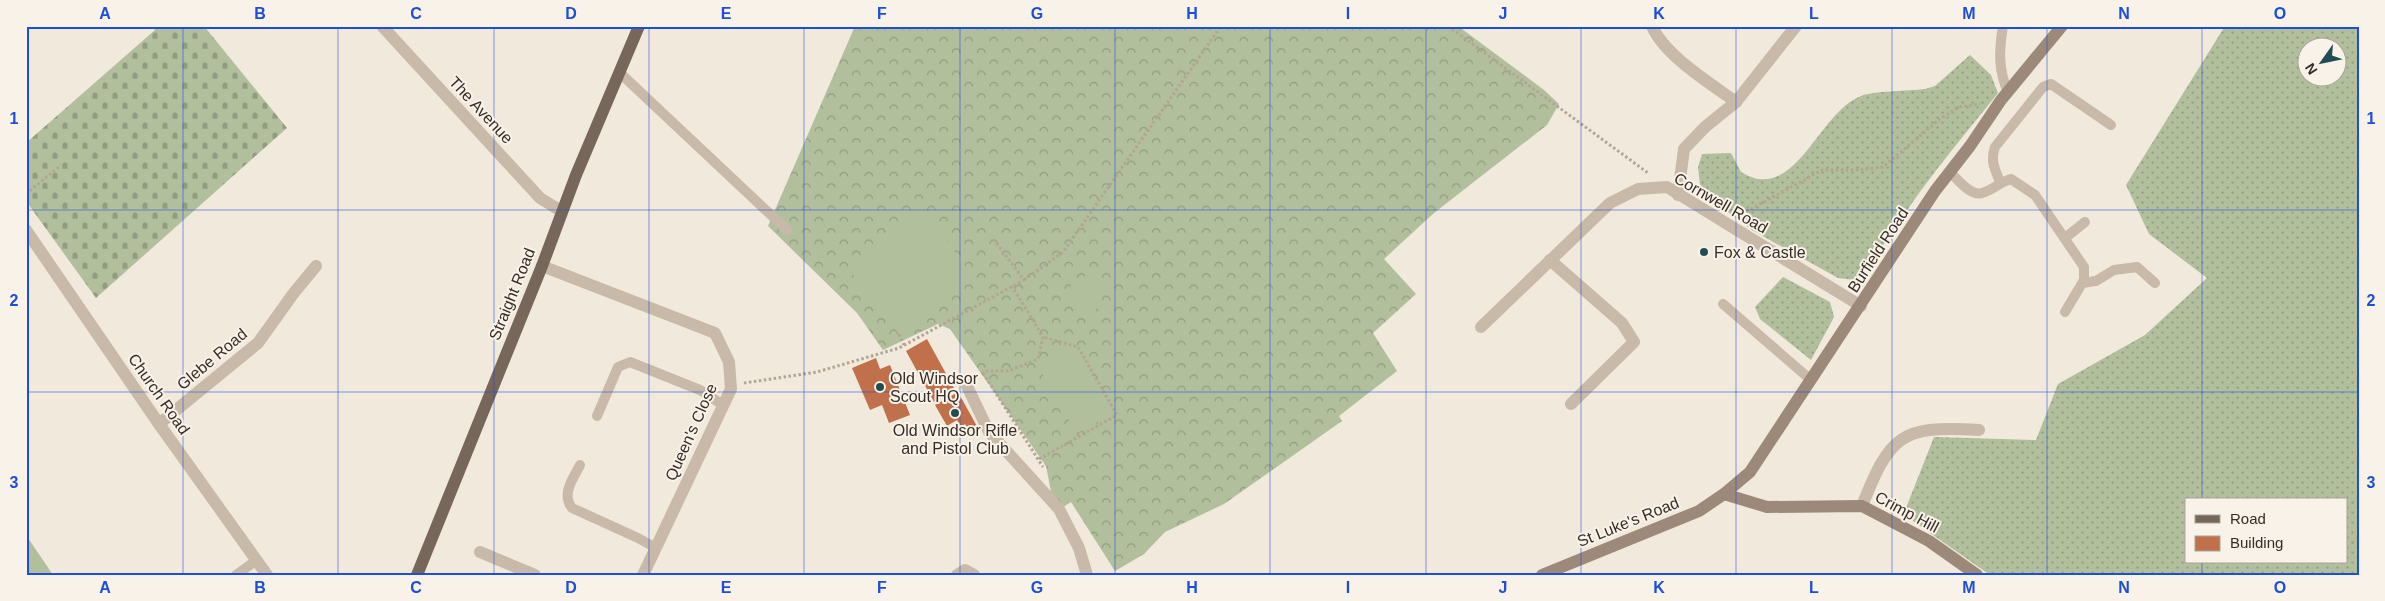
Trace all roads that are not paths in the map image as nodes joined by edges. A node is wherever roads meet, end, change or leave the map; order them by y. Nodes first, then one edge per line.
1 (382, 26) edge
2 (639, 26) edge
3 (1652, 26) edge
4 (1796, 26) edge
5 (2003, 26) edge
6 (2062, 26) edge
7 (620, 74) junction
8 (2004, 96) junction
9 (1736, 102) junction
10 (2111, 125) dead end
11 (1950, 172) junction
12 (2000, 182) junction
13 (1678, 195) junction
14 (561, 211) junction
15 (2084, 222) dead end
16 (26, 230) edge
17 (787, 230) dead end
18 (2065, 238) junction
19 (1550, 260) junction
20 (316, 266) dead end
21 (542, 266) junction
22 (2082, 283) junction
23 (2155, 283) dead end
24 (1723, 304) dead end
25 (1861, 306) junction
26 (2065, 312) dead end
27 (1482, 327) dead end
28 (1811, 380) junction
29 (966, 384) road end
30 (723, 404) junction
31 (1571, 404) dead end
32 (597, 416) dead end
33 (159, 424) junction
34 (1979, 430) dead end
35 (580, 465) dead end
36 (1724, 494) junction
37 (1862, 506) junction
38 (656, 548) junction
39 (480, 552) dead end
40 (257, 560) junction
41 (1561, 571) edge
42 (1970, 573) edge
43 (236, 575) edge
44 (267, 575) edge
45 (417, 575) edge
46 (535, 575) edge
47 (643, 575) edge
48 (956, 575) edge
49 (974, 575) edge
50 (1087, 575) edge
51 (1542, 575) edge

1 - 14 street, The Avenue
2 - 7 main road, Straight Road
3 - 9 street
4 - 9 street
5 - 8 lane
6 - 8 main road, Burfield Road
7 - 14 main road, Straight Road
7 - 17 lane
8 - 11 main road, Burfield Road
9 - 13 street
10 - 12 lane
11 - 12 lane
11 - 25 main road, Burfield Road
12 - 18 lane
13 - 19 street, Cornwell Road
13 - 25 street, Cornwell Road
14 - 21 main road, Straight Road
15 - 18 lane
16 - 33 street, Church Road
18 - 22 lane
19 - 27 street, Cornwell Road
19 - 31 street
20 - 33 street, Glebe Road
21 - 30 street, Queen's Close
21 - 45 main road, Straight Road
22 - 23 lane
22 - 26 lane
24 - 28 lane
25 - 28 main road, Burfield Road
28 - 36 main road, Burfield Road
29 - 50 street
30 - 32 lane
30 - 38 street, Queen's Close
33 - 40 street, Church Road
34 - 37 street
35 - 38 lane
36 - 37 main road, Crimp Hill
36 - 41 main road, St Luke's Road
37 - 42 main road, Crimp Hill
38 - 47 street, Queen's Close
39 - 46 street
40 - 43 lane
40 - 44 street, Church Road
41 - 51 main road, St Luke's Road
48 - 49 street

